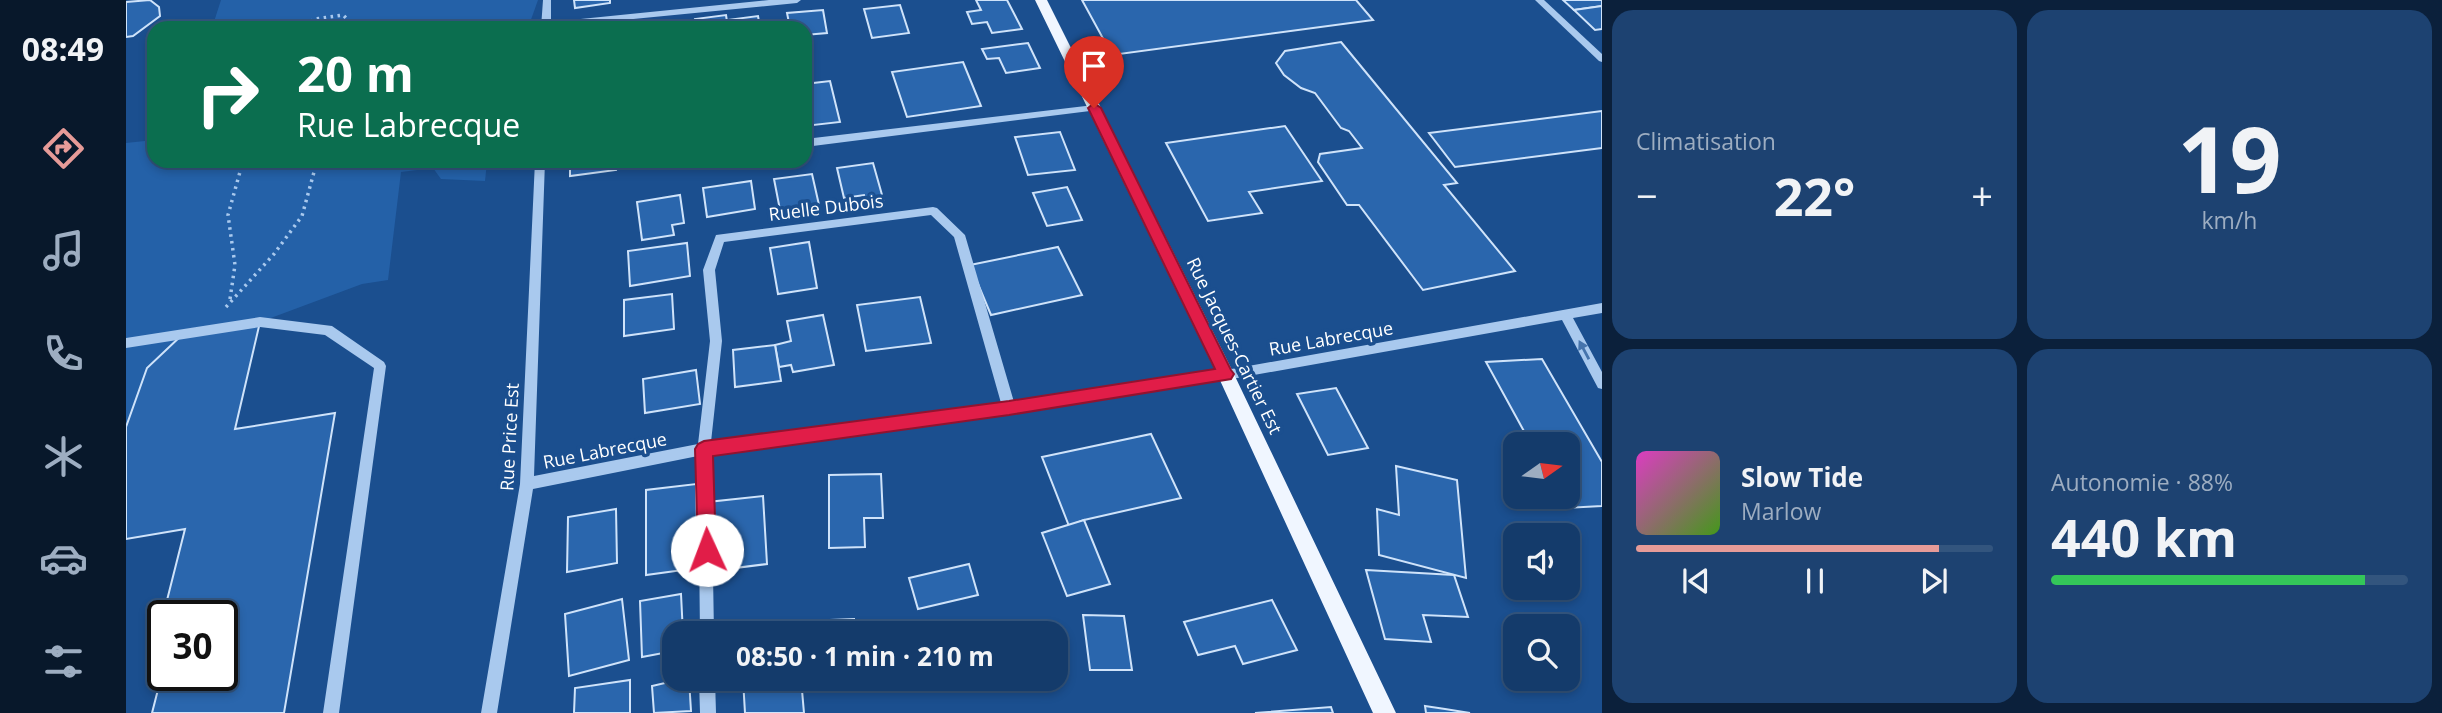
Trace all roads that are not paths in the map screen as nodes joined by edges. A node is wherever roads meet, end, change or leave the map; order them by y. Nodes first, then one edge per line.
1 (547, 0) edge
2 (797, 0) edge
3 (1041, 0) edge
4 (1539, 0) edge
5 (546, 21) edge
6 (602, 21) edge
7 (1602, 59) edge
8 (1094, 108) junction
9 (812, 142) edge
10 (540, 168) edge
11 (1602, 308) edge
12 (1566, 316) junction
13 (126, 343) edge
14 (1226, 374) junction
15 (1602, 384) edge
16 (1009, 408) junction
17 (704, 449) junction
18 (527, 484) junction
19 (707, 621) edge
20 (707, 691) edge
21 (331, 713) edge
22 (489, 713) edge
23 (708, 713) edge
24 (1385, 713) edge

1 - 5 street
2 - 6 street
3 - 8 main road, Rue Jacques-Cartier Est
4 - 7 street
8 - 9 street
8 - 14 main road, Rue Jacques-Cartier Est
10 - 18 street, Rue Price Est
11 - 12 street, Rue Labrecque
12 - 14 street, Rue Labrecque
15 -> 12 street
13 - 21 street
14 - 16 street, Rue Labrecque
14 - 24 main road, Rue Jacques-Cartier Est
16 - 17 street, Rue Labrecque
16 - 17 street, Ruelle Dubois
17 - 18 street, Rue Labrecque
17 - 19 street
18 - 22 street, Rue Price Est
20 - 23 street

